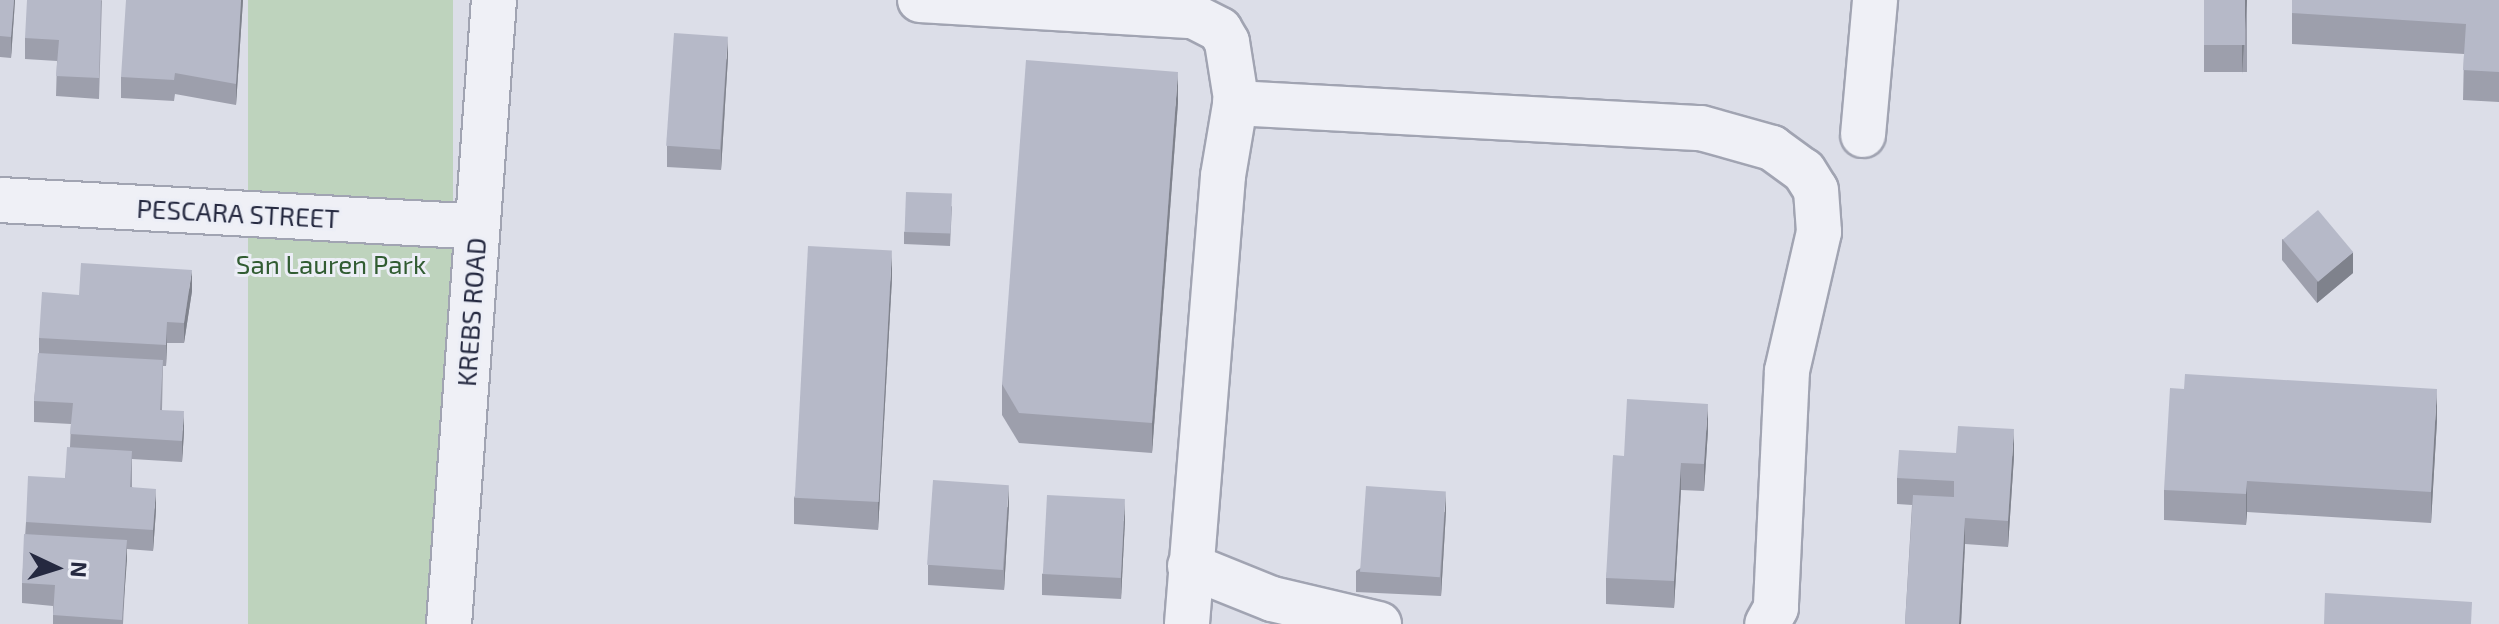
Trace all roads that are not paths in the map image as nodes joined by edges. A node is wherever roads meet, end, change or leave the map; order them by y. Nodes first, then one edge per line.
1 (494, 0) edge
2 (920, 0) edge
3 (1875, 0) edge
4 (1235, 103) junction
5 (1863, 135) dead end
6 (0, 200) edge
7 (476, 227) junction
8 (1190, 566) junction
9 (449, 624) edge
10 (1187, 624) edge
11 (1379, 624) edge
12 (1767, 624) edge

1 - 7 street, KREBS ROAD
2 - 4 street
3 - 5 street
4 - 8 street
4 - 12 street
6 - 7 street, PESCARA STREET
7 - 9 street, KREBS ROAD
8 - 10 street
8 - 11 street

